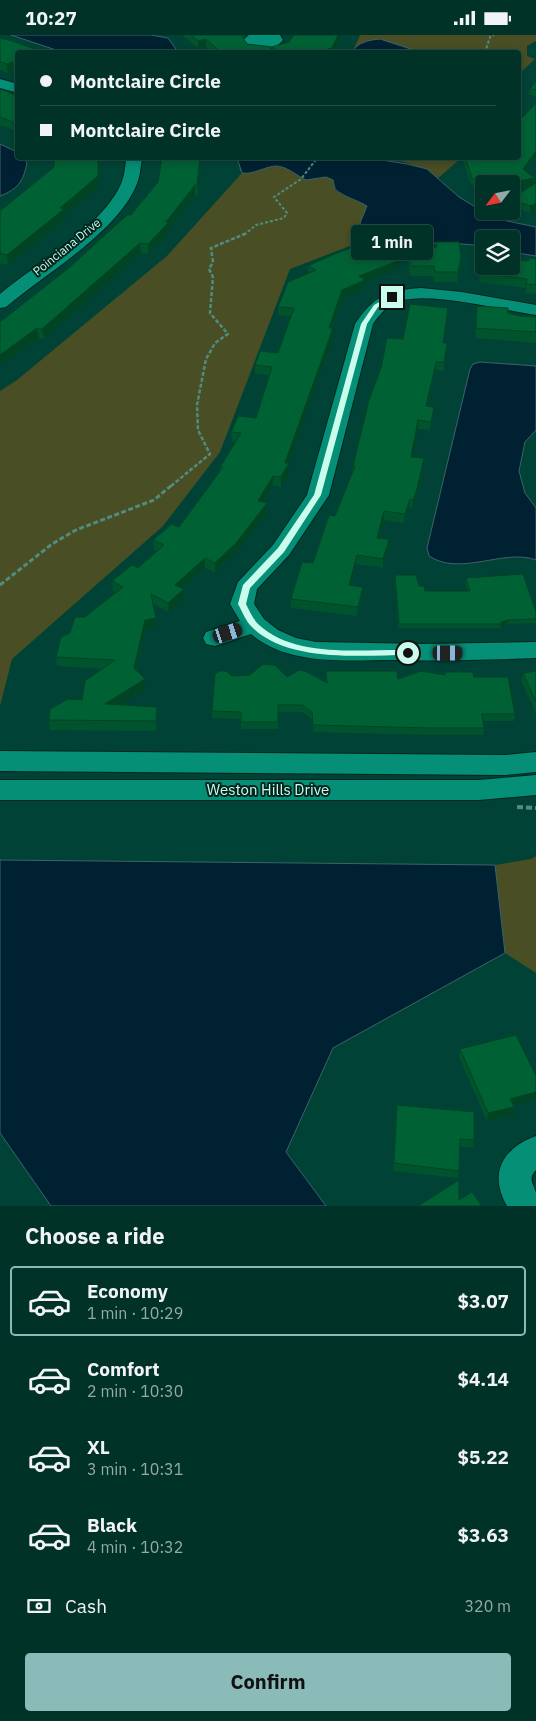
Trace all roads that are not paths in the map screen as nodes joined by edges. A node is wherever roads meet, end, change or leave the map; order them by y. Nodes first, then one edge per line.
1 (0, 83) edge
2 (15, 88) edge
3 (134, 160) edge
4 (0, 279) edge
5 (20, 285) junction
6 (0, 303) edge
7 (536, 310) edge
8 (254, 625) junction
9 (215, 638) dead end
10 (536, 650) edge
11 (0, 761) edge
12 (536, 762) edge
13 (536, 785) edge
14 (0, 790) edge
15 (536, 1151) edge
16 (528, 1206) edge

1 - 2 street
3 - 5 street, Poinciana Drive
4 - 5 street
5 - 6 street, Poinciana Drive
7 - 8 street
8 - 9 street
8 - 10 street
11 - 12 street, Weston Hills Drive
13 - 14 street, Weston Hills Drive
15 - 16 street

